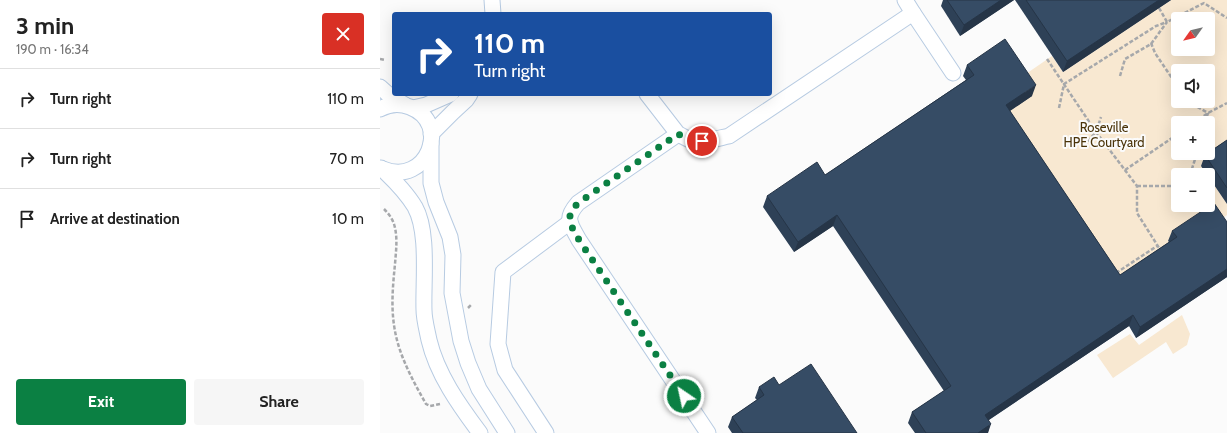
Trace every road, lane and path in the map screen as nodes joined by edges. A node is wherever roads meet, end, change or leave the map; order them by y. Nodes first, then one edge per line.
1 (492, 0) edge
2 (905, 0) edge
3 (1159, 8) dead end
4 (493, 12) edge
5 (913, 14) junction
6 (1227, 18) edge
7 (1167, 22) junction
8 (1151, 43) junction
9 (380, 59) edge
10 (1047, 59) dead end
11 (385, 60) dead end
12 (953, 73) dead end
13 (1120, 76) dead end
14 (1171, 77) edge
15 (1064, 84) junction
16 (380, 87) edge
17 (446, 96) edge
18 (469, 96) edge
19 (650, 96) edge
20 (1227, 103) edge
21 (410, 107) junction
22 (1059, 108) dead end
23 (1198, 108) edge
24 (380, 109) edge
25 (1208, 113) junction
26 (1204, 116) edge
27 (1207, 116) edge
28 (1101, 117) dead end
29 (1096, 132) junction
30 (678, 134) junction
31 (431, 139) junction
32 (1171, 139) edge
33 (1084, 146) dead end
34 (381, 168) edge
35 (1125, 170) junction
36 (1137, 186) junction
37 (1171, 186) edge
38 (384, 208) dead end
39 (570, 222) junction
40 (1157, 246) junction
41 (1163, 254) edge
42 (1116, 274) edge
43 (479, 389) junction
44 (440, 404) dead end
45 (480, 433) edge
46 (490, 433) edge
47 (506, 433) edge
48 (546, 433) edge
49 (708, 433) edge

1 - 4 street
2 - 5 street
3 - 7 path
5 - 12 street
5 - 30 street
6 - 7 path
7 - 8 path
7 - 15 path
8 - 13 path
8 - 14 path
9 - 11 path
10 - 15 path
15 - 22 path
15 - 29 path
16 - 21 street
17 - 21 street
18 - 31 street
19 - 30 street
20 - 25 path
21 - 24 street
21 - 31 street
23 - 25 path
25 - 26 path
25 - 27 path
28 - 29 path
29 - 33 path
29 - 35 path
30 - 39 street
31 - 34 street
31 - 43 street
32 - 35 path
34 - 45 street
35 - 36 path
36 - 37 path
36 - 40 path
38 - 44 path
39 - 48 street
39 - 49 street
40 - 41 path
40 - 42 path
43 - 46 street
43 - 47 street

